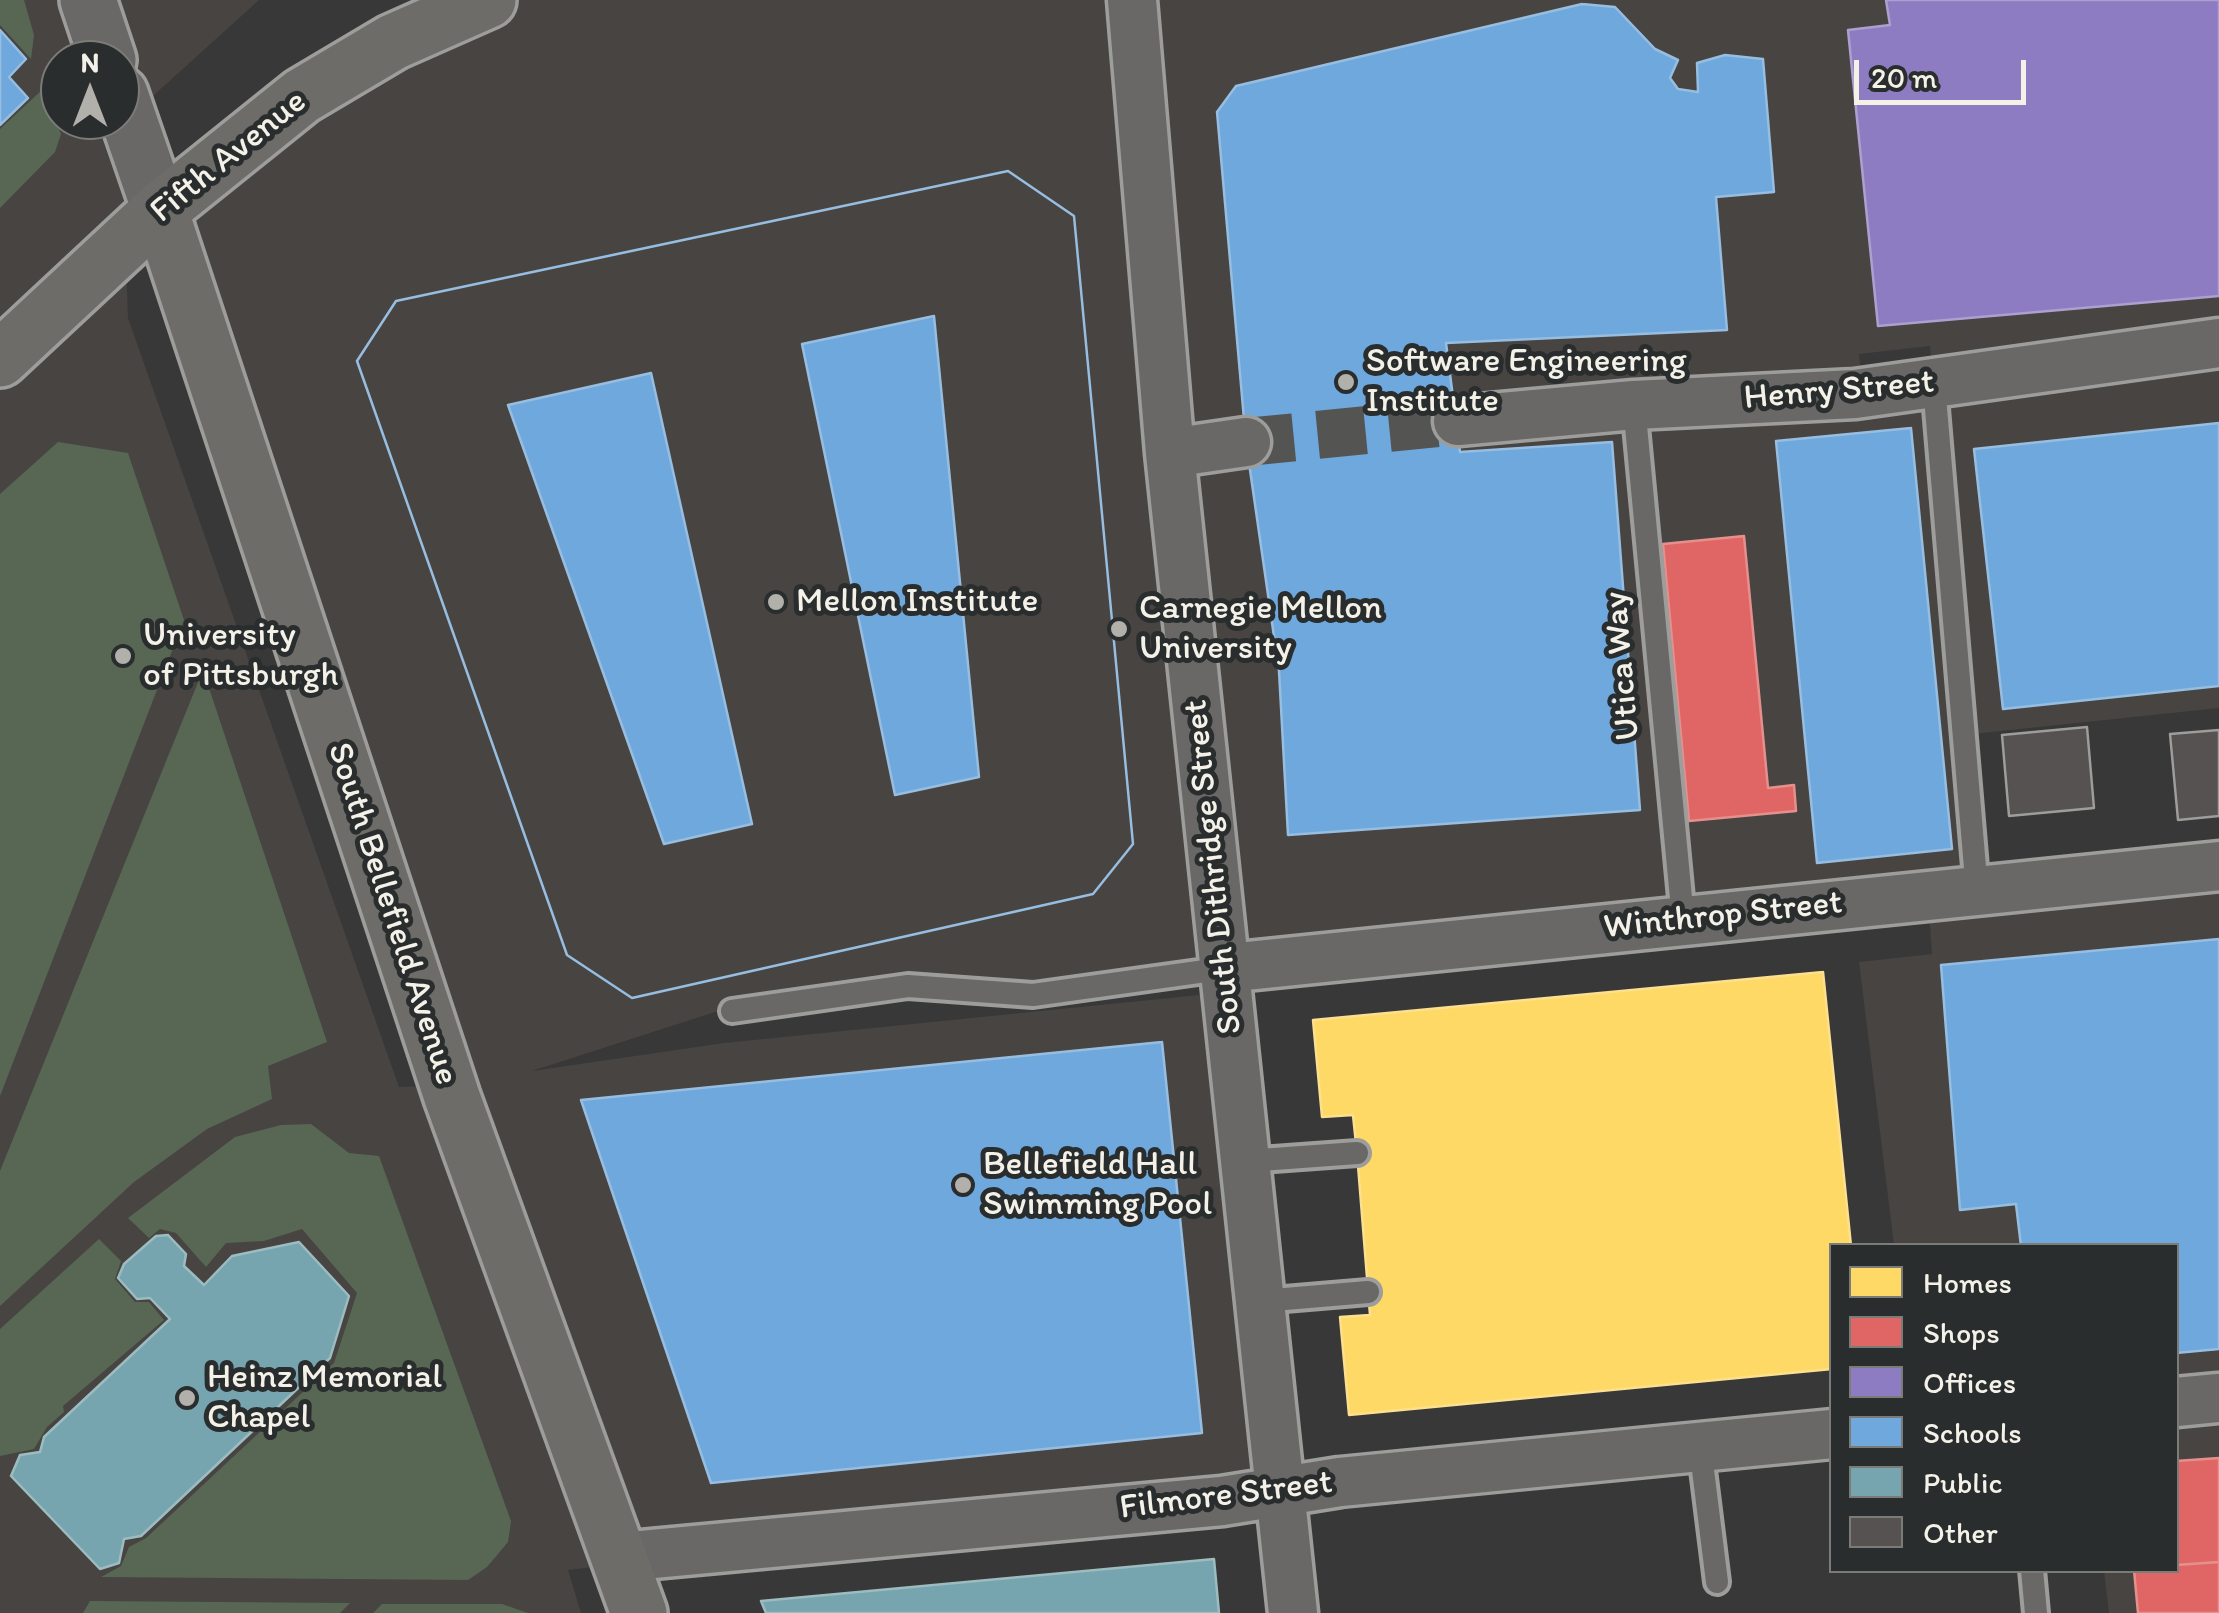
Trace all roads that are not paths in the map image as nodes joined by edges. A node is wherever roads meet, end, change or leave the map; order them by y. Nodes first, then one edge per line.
1 (88, 0) edge
2 (488, 0) edge
3 (1132, 0) edge
4 (101, 40) edge
5 (136, 140) edge
6 (160, 210) junction
7 (2219, 343) edge
8 (0, 359) edge
9 (1934, 385) junction
10 (1634, 405) junction
11 (1458, 421) tunnel mouth
12 (1246, 442) tunnel mouth
13 (1170, 453) junction
14 (2219, 866) edge
15 (1978, 892) junction
16 (1684, 919) junction
17 (1227, 968) junction
18 (732, 1012) dead end
19 (1356, 1154) dead end
20 (1246, 1161) junction
21 (1368, 1292) dead end
22 (1260, 1301) junction
23 (2219, 1398) edge
24 (2179, 1402) edge
25 (1829, 1434) edge
26 (1700, 1446) junction
27 (1280, 1492) junction
28 (620, 1557) junction
29 (2032, 1573) edge
30 (1717, 1582) dead end
31 (638, 1613) edge
32 (1293, 1613) edge
33 (2036, 1613) edge

1 - 4 street
2 - 6 highway, Fifth Avenue
3 - 13 street, South Dithridge Street
5 - 6 street
6 - 8 highway, Fifth Avenue
6 - 28 highway, South Bellefield Avenue
7 - 9 street, Henry Street
9 - 10 street, Henry Street
9 - 15 lane
10 - 11 street, Henry Street
10 - 16 lane, Utica Way
12 - 13 street
13 - 17 street, South Dithridge Street
14 - 15 street, Winthrop Street
15 - 16 street, Winthrop Street
16 - 17 street, Winthrop Street
17 - 18 lane
17 - 20 street, South Dithridge Street
19 - 20 lane
20 - 22 street, South Dithridge Street
21 - 22 lane
22 - 27 street, South Dithridge Street
23 - 24 street
25 - 26 street, Filmore Street
26 - 27 street, Filmore Street
26 - 30 lane
27 - 28 street, Filmore Street
27 - 32 street, South Dithridge Street
28 - 31 highway, South Bellefield Avenue
29 - 33 lane

